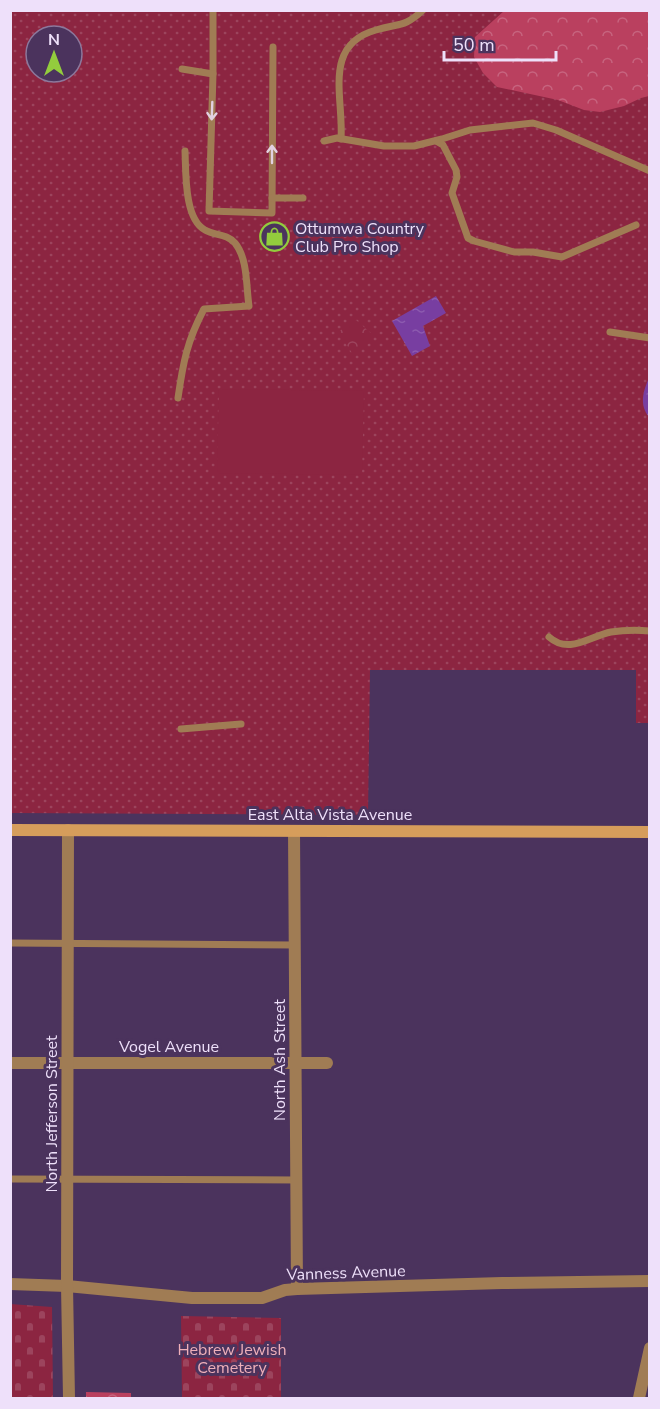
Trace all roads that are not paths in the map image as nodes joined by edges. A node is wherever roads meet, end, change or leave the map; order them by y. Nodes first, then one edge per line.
1 (213, 10) edge
2 (423, 10) edge
3 (273, 46) dead end
4 (182, 69) dead end
5 (213, 74) junction
6 (340, 139) junction
7 (324, 141) dead end
8 (436, 141) junction
9 (185, 152) dead end
10 (650, 171) edge
11 (272, 198) junction
12 (303, 198) dead end
13 (636, 225) dead end
14 (610, 332) dead end
15 (650, 338) edge
16 (178, 398) dead end
17 (650, 631) edge
18 (549, 637) dead end
19 (241, 724) dead end
20 (181, 729) dead end
21 (10, 830) edge
22 (68, 830) junction
23 (294, 831) junction
24 (650, 832) edge
25 (10, 943) edge
26 (67, 944) junction
27 (295, 945) junction
28 (10, 1063) edge
29 (67, 1063) junction
30 (296, 1063) junction
31 (327, 1063) dead end
32 (10, 1179) edge
33 (67, 1180) junction
34 (297, 1180) junction
35 (650, 1281) edge
36 (10, 1284) edge
37 (67, 1286) junction
38 (297, 1289) junction
39 (650, 1348) edge
40 (69, 1398) edge
41 (639, 1398) edge

1 - 5 lane
2 - 6 lane
11 -> 3 lane
4 - 5 lane
5 -> 11 lane
6 - 7 lane
6 - 8 lane
8 - 10 lane
8 - 13 lane
9 - 16 lane
11 - 12 lane
14 - 15 lane
17 - 18 lane
19 - 20 lane
21 - 22 main road, East Alta Vista Avenue
22 - 23 main road, East Alta Vista Avenue
22 - 26 street, North Jefferson Street
23 - 24 main road, East Alta Vista Avenue
23 - 27 street, North Ash Street
25 - 26 lane
26 - 27 lane
26 - 29 street, North Jefferson Street
27 - 30 street, North Ash Street
28 - 29 street, Vogel Avenue
29 - 30 street, Vogel Avenue
29 - 33 street, North Jefferson Street
30 - 31 street, Vogel Avenue
30 - 34 street, North Ash Street
32 - 33 lane
33 - 34 lane
33 - 37 street, North Jefferson Street
34 - 38 street, North Ash Street
35 - 38 street, Vanness Avenue
36 - 37 street, Vanness Avenue
37 - 38 street, Vanness Avenue
37 - 40 street, North Jefferson Street
39 - 41 street

